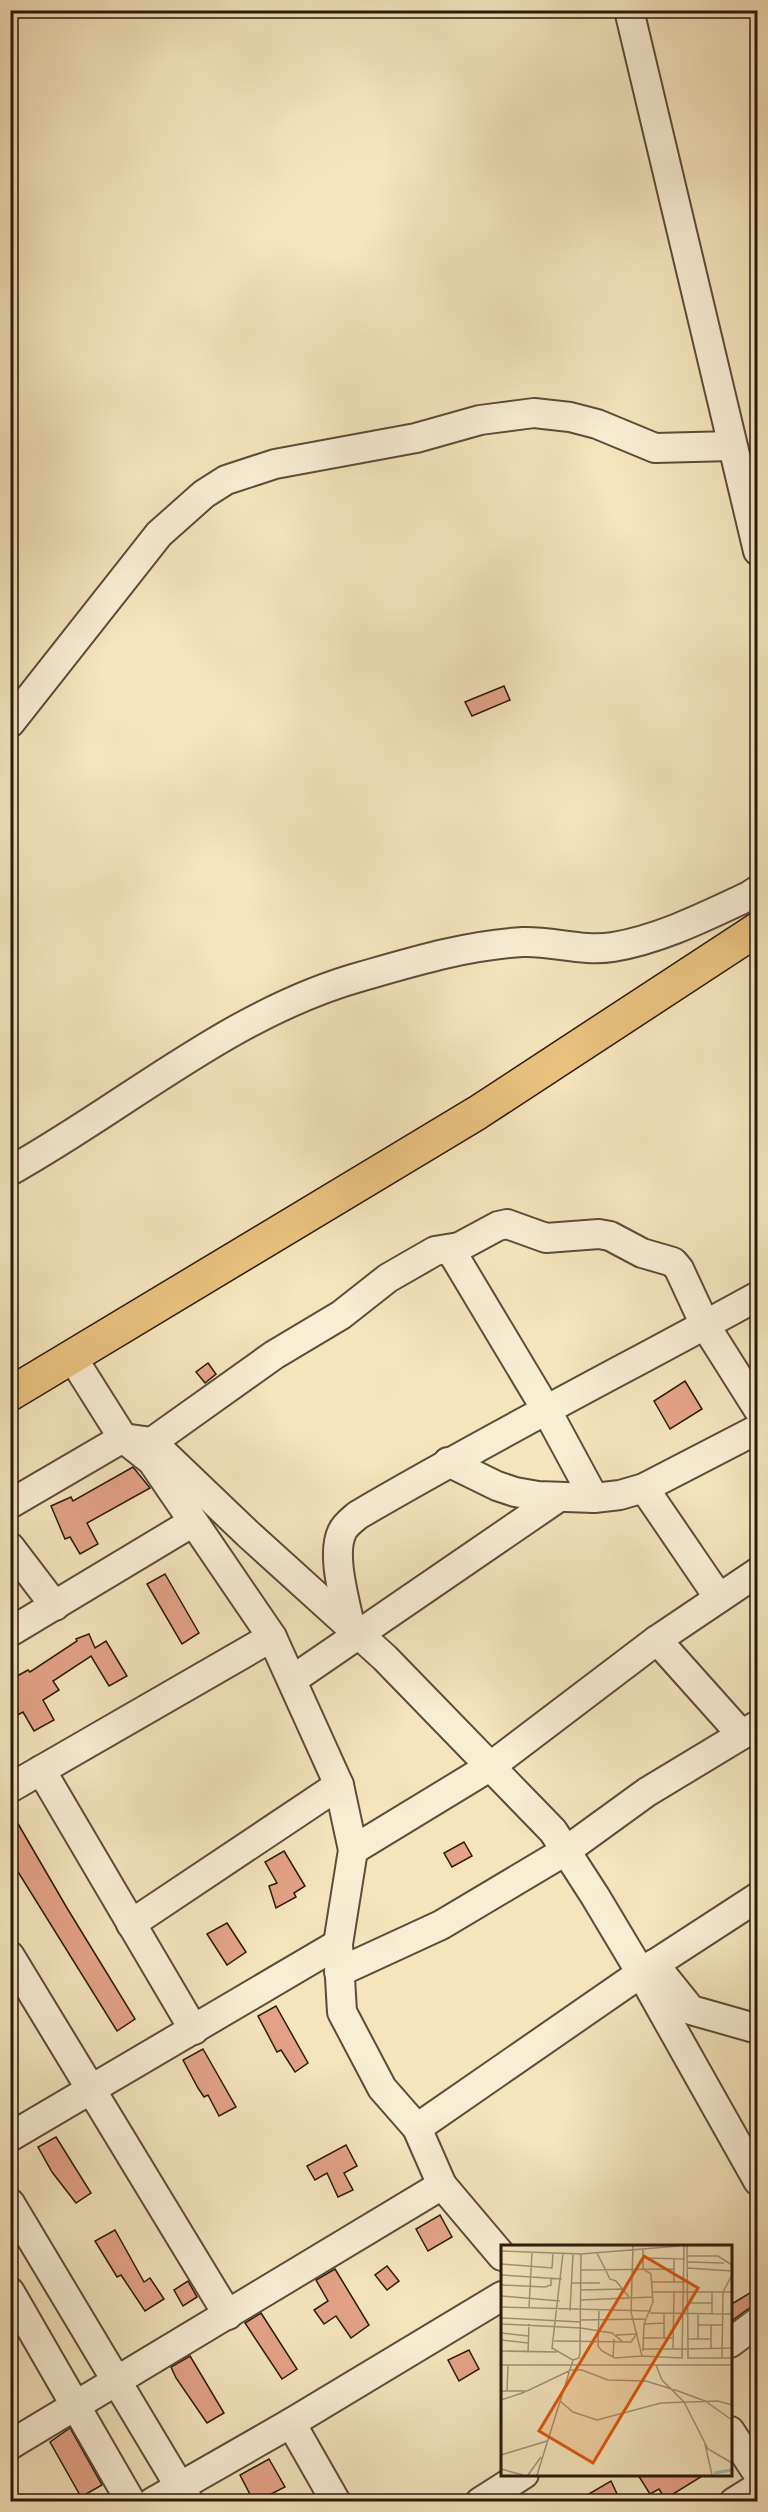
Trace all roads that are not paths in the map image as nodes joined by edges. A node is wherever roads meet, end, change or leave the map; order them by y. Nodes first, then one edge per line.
1 (629, 10) edge
2 (732, 446) junction
3 (758, 551) edge
4 (10, 723) edge
5 (758, 890) edge
6 (758, 929) edge
7 (10, 1171) edge
8 (450, 1249) junction
9 (758, 1296) edge
10 (705, 1325) junction
11 (72, 1357) junction
12 (10, 1394) edge
13 (758, 1409) edge
14 (546, 1411) junction
15 (758, 1429) edge
16 (123, 1438) junction
17 (153, 1442) junction
18 (448, 1462) junction
19 (644, 1488) junction
20 (560, 1497) junction
21 (594, 1498) junction
22 (10, 1504) edge
23 (194, 1522) junction
24 (10, 1547) edge
25 (758, 1572) edge
26 (719, 1598) junction
27 (55, 1606) junction
28 (355, 1630) junction
29 (10, 1632) edge
30 (272, 1637) junction
31 (657, 1640) junction
32 (292, 1680) junction
33 (749, 1730) edge
34 (491, 1766) junction
35 (41, 1770) junction
36 (339, 1785) junction
37 (10, 1788) edge
38 (354, 1850) junction
39 (567, 1850) junction
40 (758, 1897) edge
41 (131, 1924) junction
42 (338, 1944) junction
43 (10, 1956) edge
44 (647, 1968) junction
45 (339, 1972) junction
46 (758, 2029) edge
47 (194, 2030) junction
48 (92, 2090) junction
49 (417, 2128) junction
50 (10, 2137) edge
51 (758, 2181) edge
52 (442, 2185) junction
53 (10, 2203) edge
54 (501, 2255) edge
55 (10, 2292) edge
56 (501, 2297) edge
57 (228, 2315) junction
58 (758, 2322) edge
59 (732, 2342) edge
60 (116, 2380) junction
61 (75, 2406) junction
62 (291, 2423) junction
63 (732, 2434) edge
64 (10, 2445) edge
65 (758, 2474) edge
66 (522, 2476) edge
67 (758, 2487) edge
68 (185, 2493) edge
69 (130, 2502) edge
70 (153, 2502) edge
71 (336, 2502) edge
72 (480, 2502) edge
73 (734, 2502) edge

1 - 2 street
2 - 3 street
2 - 4 street
5 - 7 street
6 - 11 main road
8 - 10 street
8 - 14 street
8 - 17 street
9 - 10 street
10 - 13 street
10 - 14 street
11 - 12 main road
11 - 16 street
14 - 18 street
14 - 21 street
15 - 19 street
16 - 17 street
16 - 22 street
16 - 23 street
17 - 28 street
18 - 20 street
18 - 28 street
19 - 21 street
19 - 26 street
20 - 21 street
20 - 28 street
23 - 27 street
23 - 30 street
24 - 27 street
25 - 26 street
26 - 31 street
27 - 29 street
28 - 32 street
28 - 34 street
30 - 32 street
30 - 35 street
31 - 33 street
31 - 34 street
32 - 36 street
33 - 39 street
34 - 38 street
34 - 39 street
35 - 37 street
35 - 41 street
36 - 38 street
36 - 41 street
38 - 42 street
39 - 44 street
39 - 45 street
40 - 44 street
41 - 47 street
42 - 45 street
42 - 47 street
43 - 48 street
44 - 46 street
44 - 49 street
44 - 51 street
45 - 49 street
47 - 48 street
48 - 50 street
48 - 57 street
49 - 52 street
52 - 54 street
52 - 57 street
53 - 60 street
55 - 61 street
56 - 62 street
57 - 60 street
58 - 59 street
60 - 61 street
60 - 68 street
61 - 64 street
61 - 69 street
62 - 68 street
62 - 71 street
63 - 65 street
66 - 72 street
67 - 73 street
68 - 70 street

